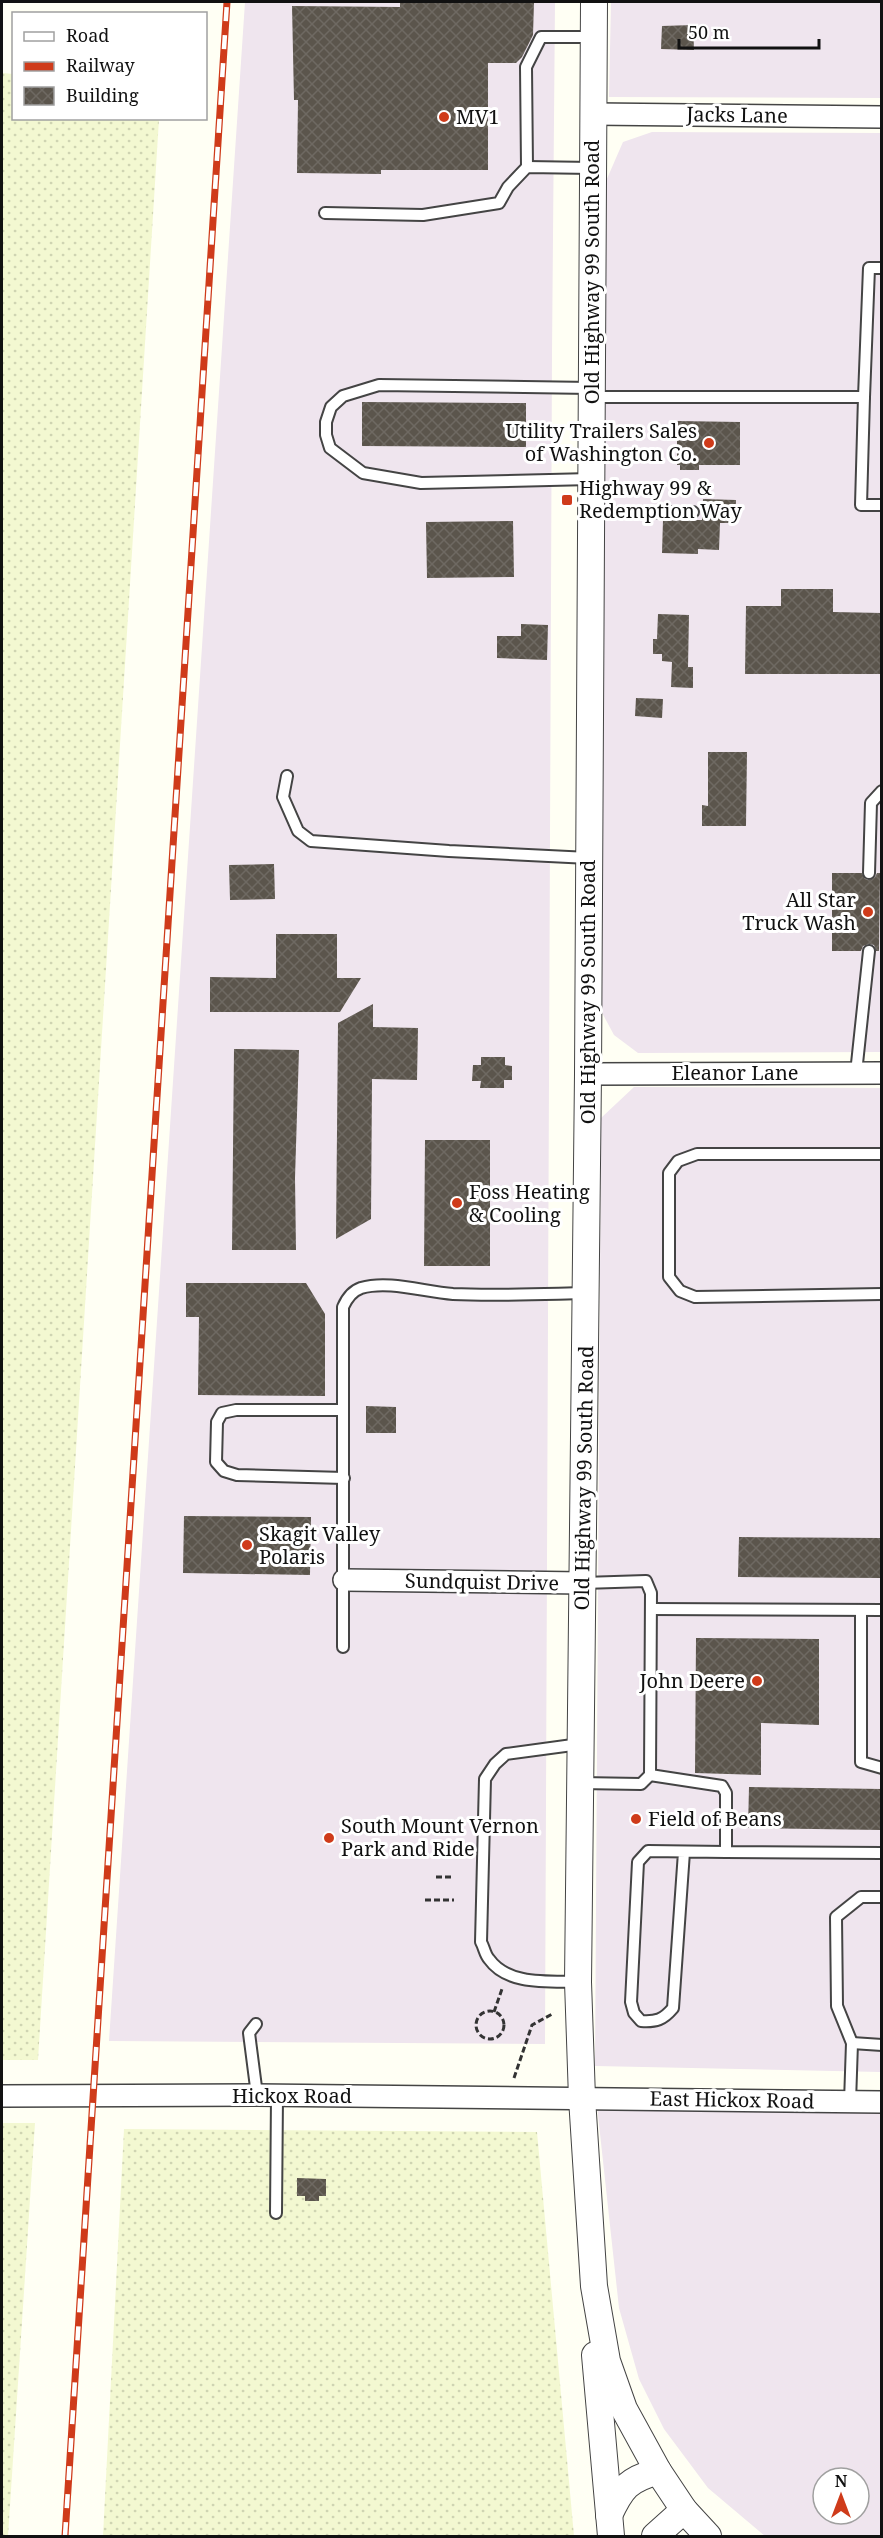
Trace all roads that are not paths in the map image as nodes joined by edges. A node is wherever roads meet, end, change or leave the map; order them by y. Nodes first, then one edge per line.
1 (594, 2) edge
2 (594, 37) junction
3 (593, 114) junction
4 (882, 117) edge
5 (527, 167) junction
6 (593, 168) junction
7 (326, 213) dead end
8 (882, 268) edge
9 (591, 393) junction
10 (864, 398) junction
11 (591, 479) junction
12 (882, 505) edge
13 (693, 512) dead end
14 (591, 513) junction
15 (287, 776) dead end
16 (882, 791) edge
17 (589, 858) junction
18 (869, 873) dead end
19 (869, 951) dead end
20 (856, 1073) junction
21 (882, 1073) edge
22 (588, 1074) junction
23 (882, 1154) edge
24 (586, 1293) junction
25 (882, 1294) edge
26 (343, 1410) junction
27 (344, 1478) junction
28 (344, 1580) junction
29 (583, 1582) junction
30 (651, 1610) junction
31 (861, 1610) junction
32 (882, 1610) edge
33 (343, 1647) dead end
34 (581, 1744) junction
35 (882, 1768) edge
36 (650, 1775) junction
37 (580, 1783) junction
38 (684, 1852) junction
39 (726, 1852) junction
40 (881, 1853) edge
41 (882, 1897) edge
42 (578, 1982) junction
43 (256, 2024) dead end
44 (852, 2043) junction
45 (882, 2045) edge
46 (2, 2096) edge
47 (267, 2096) junction
48 (582, 2097) junction
49 (850, 2102) junction
50 (882, 2102) edge
51 (276, 2213) dead end
52 (594, 2286) junction
53 (658, 2471) junction
54 (684, 2510) junction
55 (610, 2526) edge
56 (655, 2536) edge
57 (708, 2536) edge

1 - 2 street, Old Highway 99 South Road
2 - 3 street, Old Highway 99 South Road
2 - 5 lane
3 - 4 street, Jacks Lane
3 - 6 street, Old Highway 99 South Road
5 - 6 lane
5 - 7 lane
6 - 9 street, Old Highway 99 South Road
8 - 10 lane
9 - 10 lane
9 - 11 street, Old Highway 99 South Road
9 - 11 lane
10 - 12 lane
11 - 14 street, Old Highway 99 South Road
13 - 14 lane
14 - 17 street, Old Highway 99 South Road
15 - 17 lane
16 - 18 lane
17 - 22 street, Old Highway 99 South Road
19 - 20 lane
20 - 21 street, Eleanor Lane
20 - 22 street, Eleanor Lane
22 - 24 street, Old Highway 99 South Road
23 - 25 lane
24 - 26 lane
24 - 29 street, Old Highway 99 South Road
26 - 27 lane
26 - 27 lane
27 - 28 lane
28 - 29 street, Sundquist Drive
28 - 33 lane
29 - 30 lane
29 - 34 street, Old Highway 99 South Road
30 - 31 lane
30 - 36 lane
31 - 32 lane
31 - 35 lane
34 - 37 street, Old Highway 99 South Road
34 - 42 lane
36 - 37 lane
36 - 39 lane
37 - 42 street, Old Highway 99 South Road
38 - 38 lane
38 - 39 lane
39 - 40 lane
41 - 44 lane
42 - 48 street, Old Highway 99 South Road
43 - 47 lane
44 - 45 lane
44 - 49 lane
46 - 47 street, Hickox Road
47 - 48 street, Hickox Road
47 - 51 lane
48 - 49 street, East Hickox Road
48 - 52 street
49 - 50 street, East Hickox Road
52 - 53 street
52 - 55 street
53 - 54 street
53 - 55 street
54 - 56 street
54 - 57 street

